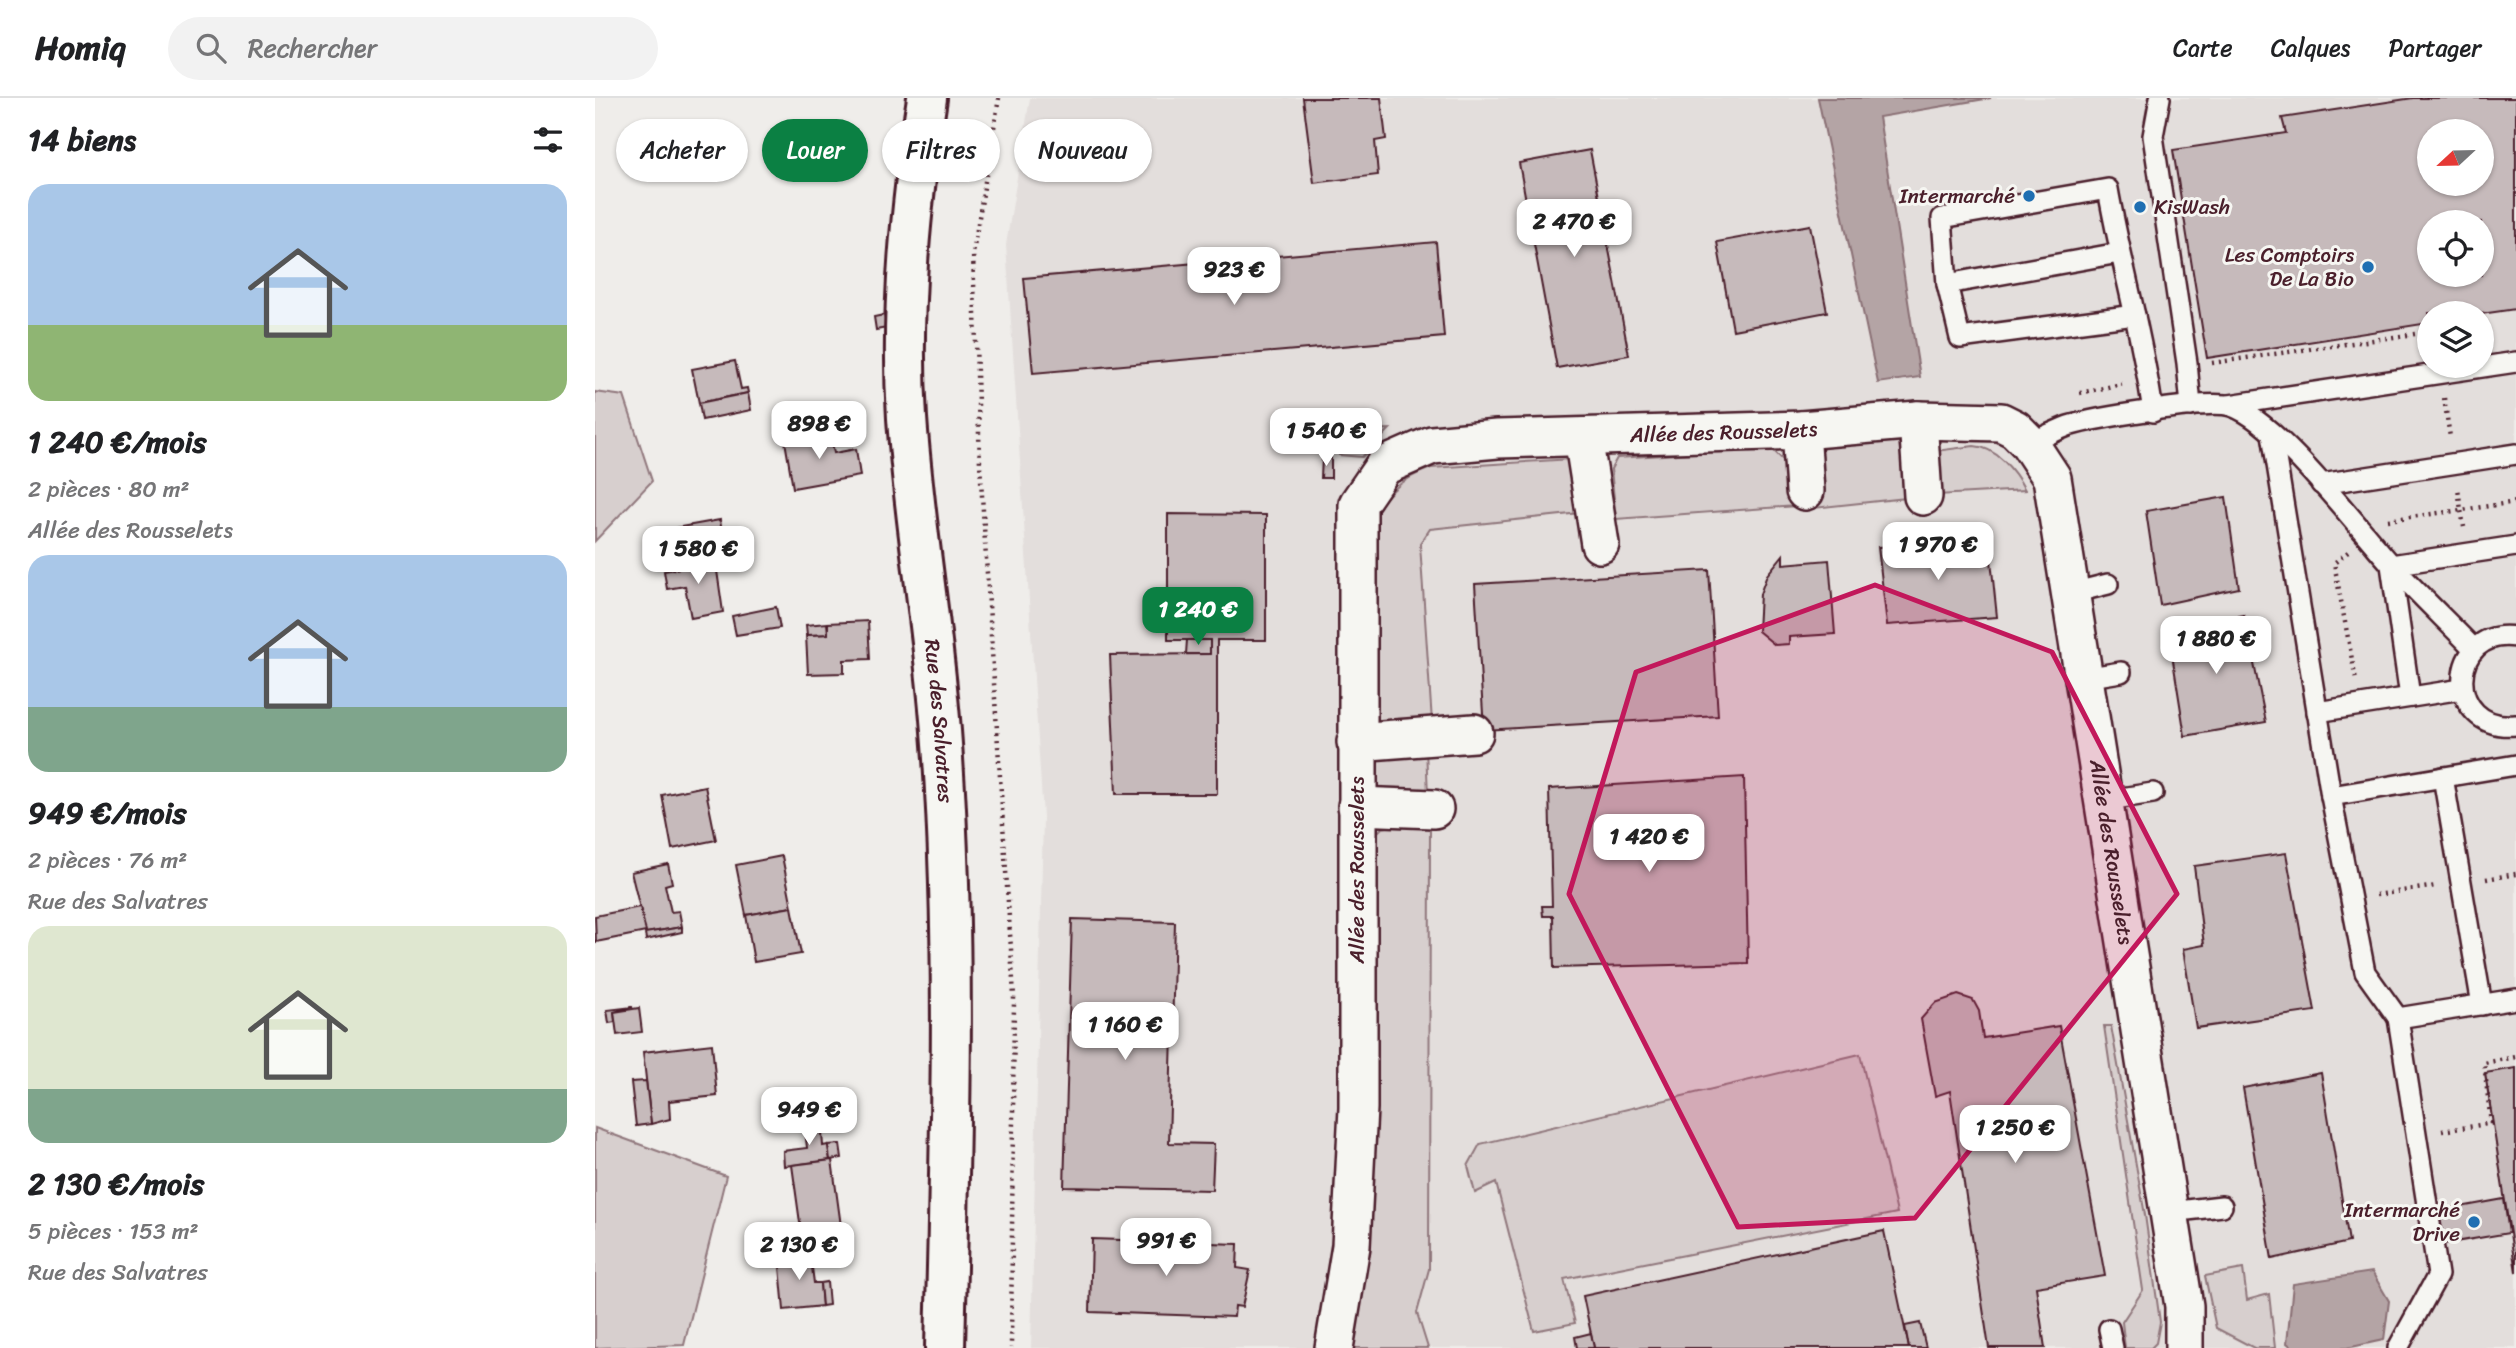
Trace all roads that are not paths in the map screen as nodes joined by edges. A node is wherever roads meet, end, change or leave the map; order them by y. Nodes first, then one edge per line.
1 (927, 98) edge
2 (2160, 98) edge
3 (2119, 253) junction
4 (1948, 284) junction
5 (2135, 315) junction
6 (2516, 362) edge
7 (2229, 405) junction
8 (2191, 406) junction
9 (2153, 412) junction
10 (1918, 420) junction
11 (1801, 430) junction
12 (2272, 434) junction
13 (1583, 437) junction
14 (2029, 443) junction
15 (2516, 454) edge
16 (2321, 484) junction
17 (1805, 491) dead end
18 (1923, 496) dead end
19 (1600, 544) dead end
20 (2516, 546) edge
21 (2391, 565) junction
22 (2108, 584) dead end
23 (2072, 593) junction
24 (2516, 637) edge
25 (2475, 649) junction
26 (2121, 672) dead end
27 (2084, 678) junction
28 (2462, 689) junction
29 (2410, 697) junction
30 (2317, 712) junction
31 (2516, 730) edge
32 (1473, 733) dead end
33 (1356, 743) junction
34 (2516, 765) edge
35 (2443, 777) junction
36 (2153, 793) dead end
37 (2331, 796) junction
38 (2102, 801) junction
39 (1357, 806) junction
40 (1434, 808) dead end
41 (2516, 999) edge
42 (2482, 1005) junction
43 (2398, 1018) junction
44 (2222, 1206) dead end
45 (2170, 1212) junction
46 (945, 1348) edge
47 (1334, 1348) edge
48 (2184, 1348) edge
49 (2398, 1348) edge

1 - 46 street, Rue des Salvatres
2 - 8 lane
3 - 4 lane
3 - 4 lane
3 - 5 lane
4 - 5 lane
5 - 9 lane
6 - 7 lane
7 - 8 lane
7 - 12 lane
8 - 9 lane
9 - 14 lane
10 - 11 street, Allée des Rousselets
10 - 14 street, Allée des Rousselets
10 - 18 street
11 - 13 street, Allée des Rousselets
11 - 17 street
12 - 16 lane
12 - 30 lane
13 - 19 street
13 - 33 street, Allée des Rousselets
14 - 23 street, Allée des Rousselets
15 - 16 lane
16 - 21 lane
20 - 21 lane
21 - 25 lane
21 - 29 lane
22 - 23 lane
23 - 27 street, Allée des Rousselets
24 - 25 lane
25 - 28 lane
26 - 27 lane
27 - 38 street, Allée des Rousselets
28 - 29 lane
28 - 31 lane
29 - 30 lane
30 - 37 lane
32 - 33 street
33 - 39 street, Allée des Rousselets
34 - 35 lane
35 - 37 lane
35 - 42 lane
36 - 38 lane
37 - 43 lane
38 - 45 street, Allée des Rousselets
39 - 40 street
39 - 47 street, Allée des Rousselets
41 - 42 lane
42 - 43 lane
43 - 49 lane
44 - 45 lane
45 - 48 street, Allée des Rousselets

